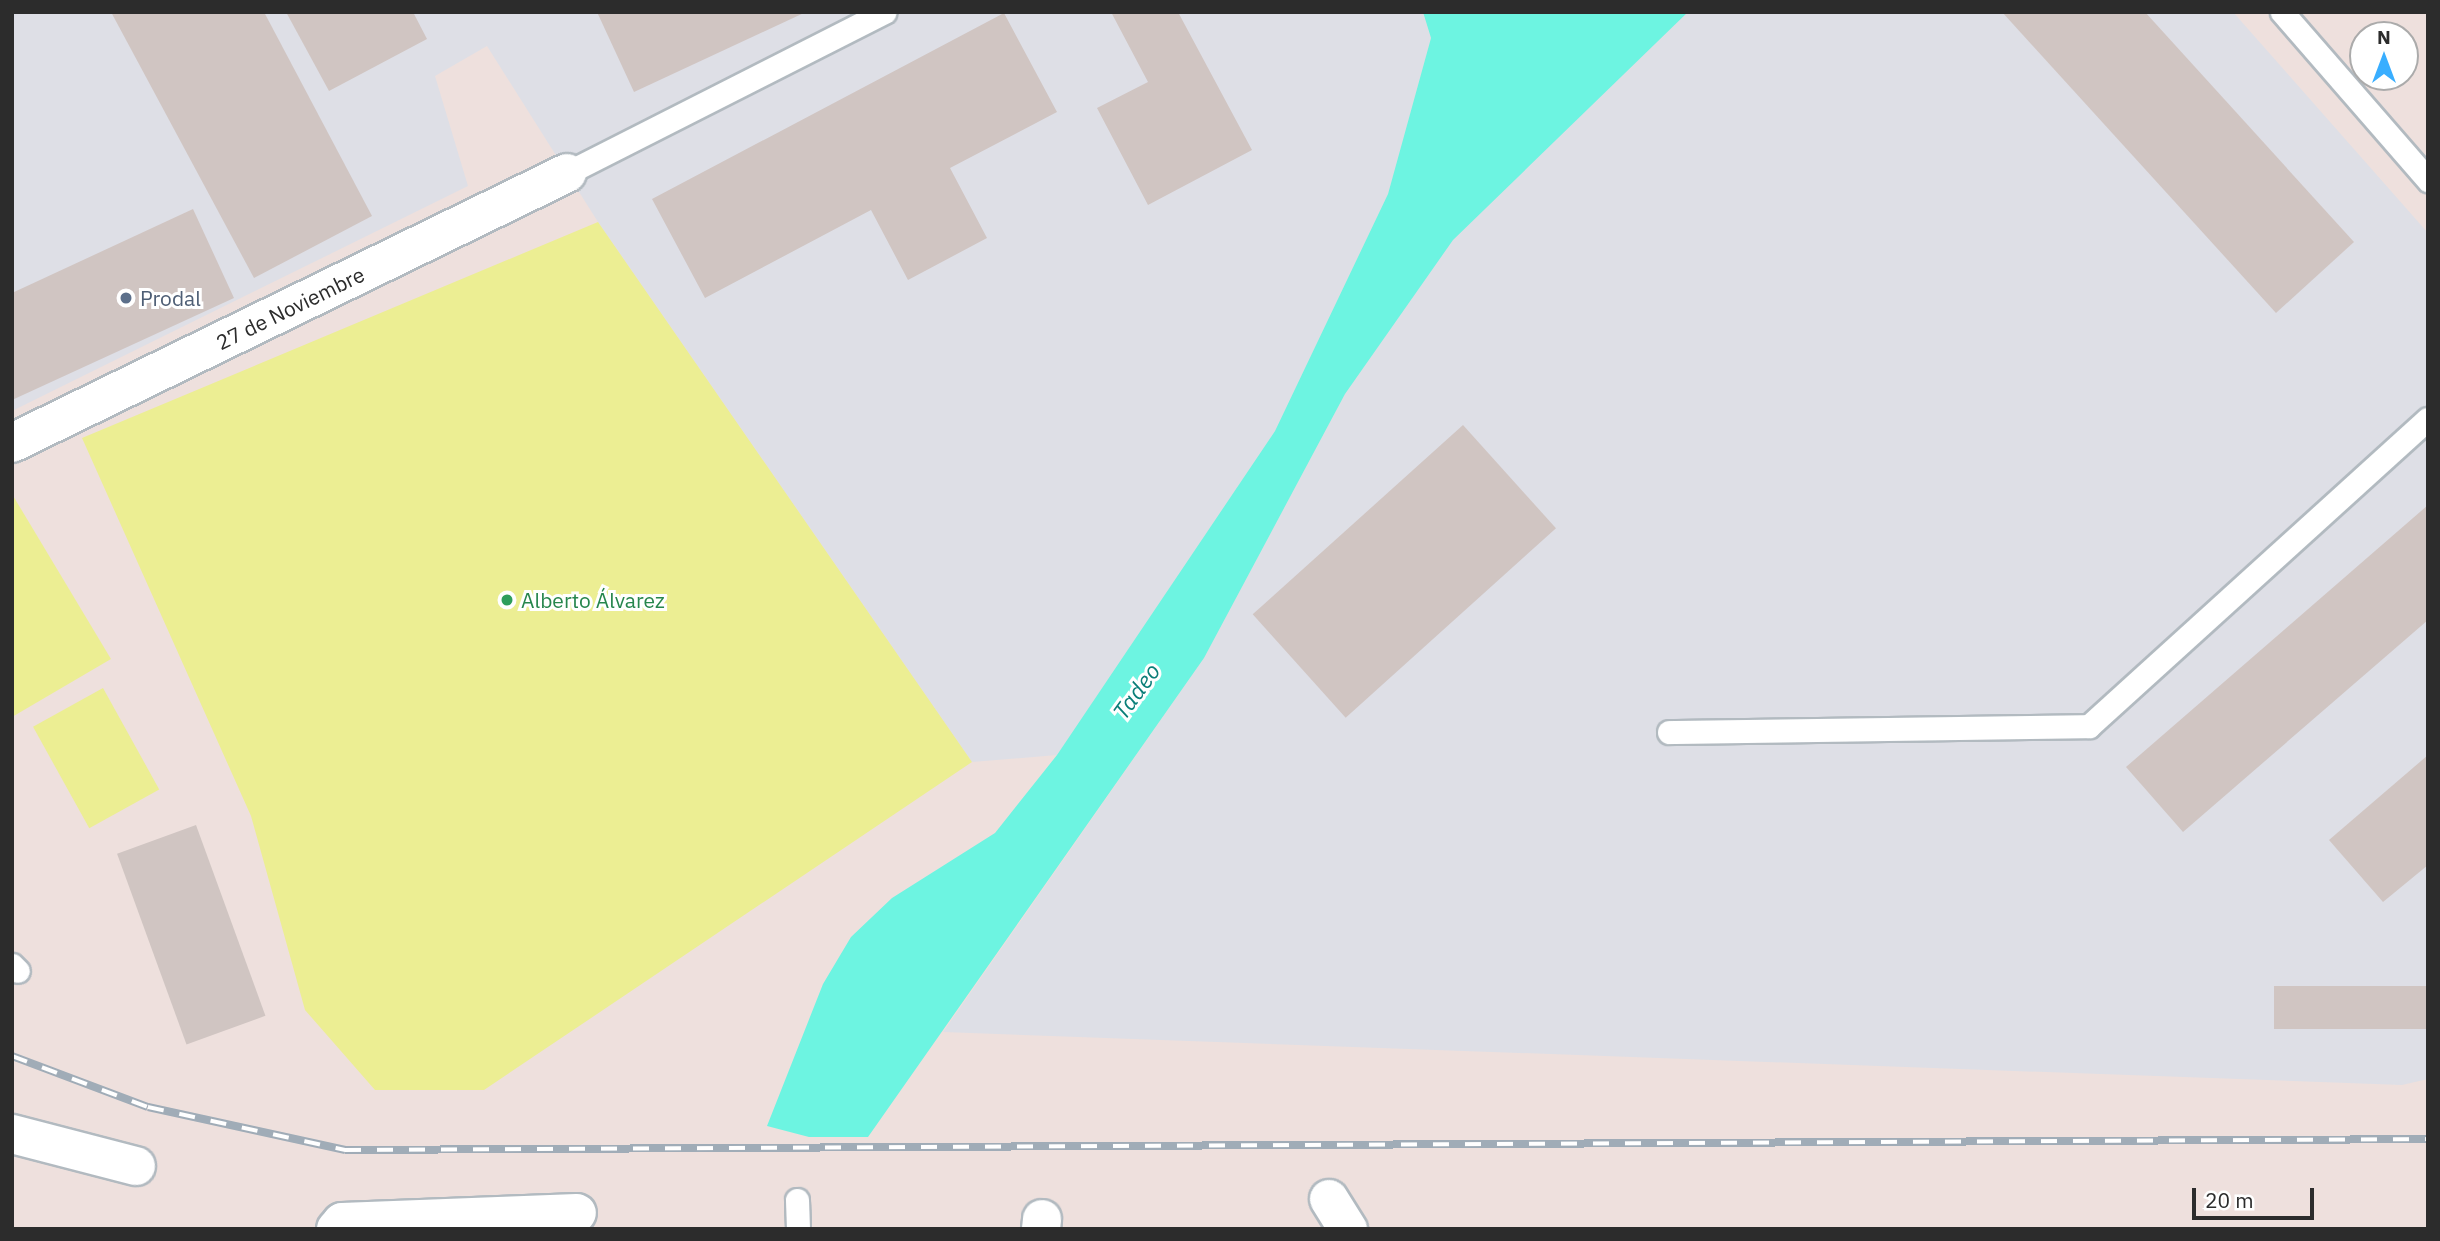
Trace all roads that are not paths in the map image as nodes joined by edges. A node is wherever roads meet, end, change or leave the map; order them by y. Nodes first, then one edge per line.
1 (885, 12) edge
2 (2282, 12) edge
3 (567, 173) joint
4 (2428, 180) edge
5 (2428, 419) edge
6 (12, 443) edge
7 (1669, 732) dead end
8 (12, 1135) edge
9 (136, 1166) dead end
10 (797, 1200) dead end
11 (577, 1213) dead end
12 (336, 1229) edge
13 (798, 1229) edge

1 - 3 lane
2 - 4 lane
3 - 6 street, 27 de Noviembre
5 - 7 lane
8 - 9 street
10 - 13 lane
11 - 12 street

